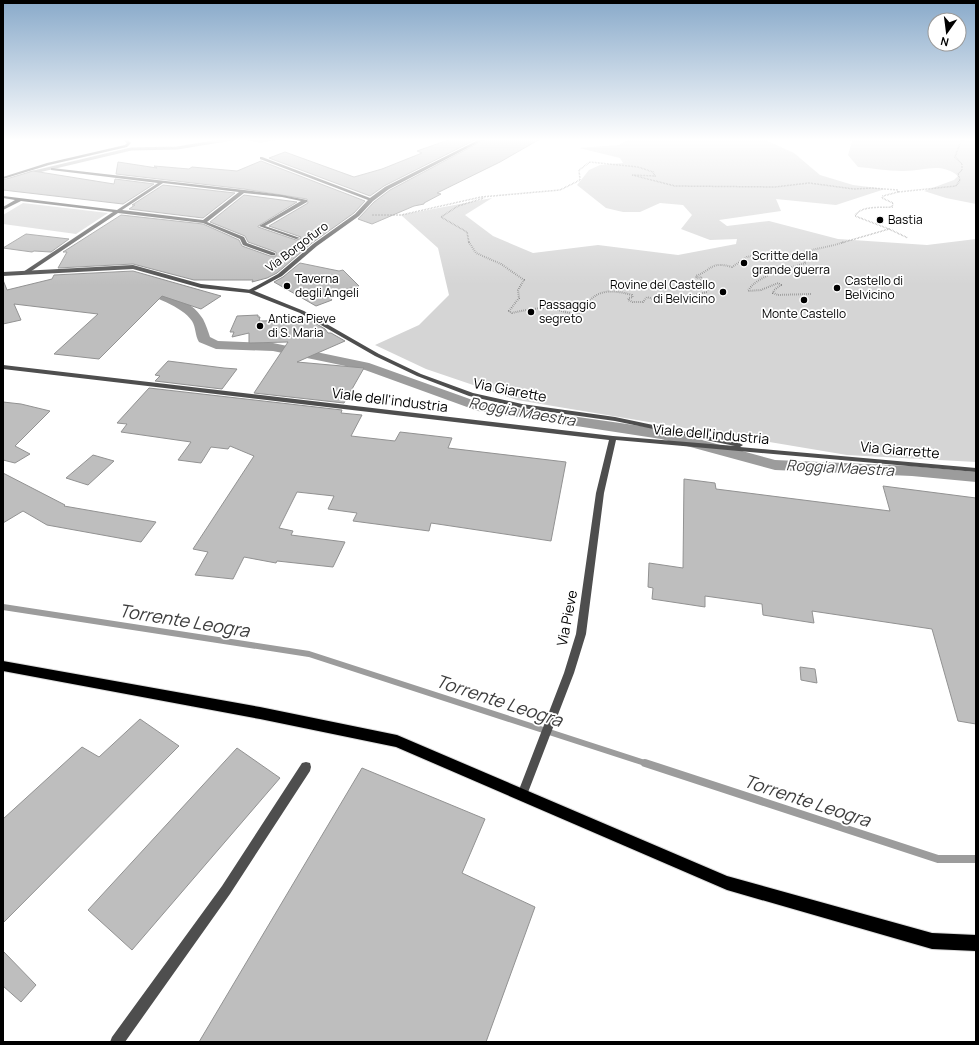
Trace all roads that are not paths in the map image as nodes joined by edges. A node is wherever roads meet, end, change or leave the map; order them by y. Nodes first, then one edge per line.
1 (153, 188) edge
2 (218, 188) edge
3 (339, 188) edge
4 (387, 188) edge
5 (244, 191) junction
6 (3, 197) edge
7 (20, 199) junction
8 (371, 200) junction
9 (3, 209) edge
10 (119, 211) junction
11 (204, 222) junction
12 (298, 238) dead end
13 (273, 254) dead end
14 (25, 273) junction
15 (3, 274) edge
16 (250, 291) junction
17 (3, 367) edge
18 (613, 438) junction
19 (785, 453) junction
20 (822, 456) joint
21 (976, 470) edge
22 (3, 666) edge
23 (306, 767) dead end
24 (522, 795) junction
25 (976, 943) edge
26 (117, 1042) edge

1 - 10 street
2 - 5 street
3 - 8 street
4 - 8 street, Via Borgofuro
5 - 11 street
5 - 12 street
6 - 7 street
7 - 9 street
7 - 10 street
8 - 16 street, Via Borgofuro
10 - 11 street
10 - 14 street
11 - 13 street
14 - 15 street, Via Giarette
14 - 16 street, Via Giarette
16 - 19 street, Via Giarette
17 - 18 street, Viale dell'industria
18 - 19 street, Viale dell'industria
18 - 24 street, Via Pieve
19 - 20 street, Viale dell'industria
20 - 21 street, Via Giarrette
22 - 24 main road
23 - 26 street
24 - 25 main road

